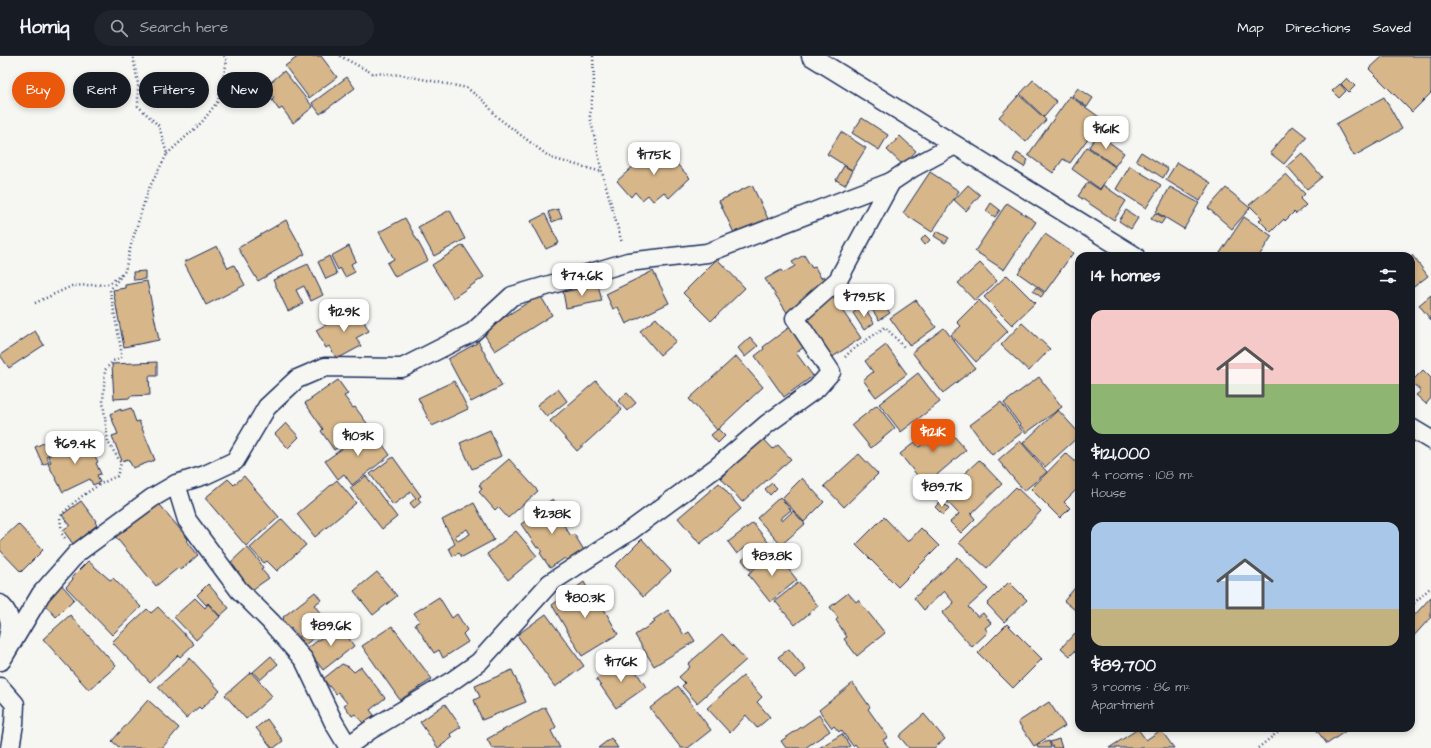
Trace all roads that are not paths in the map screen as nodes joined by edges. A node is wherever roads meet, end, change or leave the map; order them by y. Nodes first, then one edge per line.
1 (811, 56) edge
2 (955, 145) junction
3 (891, 182) junction
4 (1129, 252) edge
5 (1415, 430) edge
6 (1431, 440) edge
7 (176, 484) junction
8 (0, 604) edge
9 (1, 667) edge
10 (0, 687) edge
11 (349, 747) edge
12 (10, 748) edge

1 - 2 street
2 - 3 street
2 - 4 street
3 - 7 street
3 - 11 street
5 - 6 street
7 - 9 street
7 - 11 street
8 - 9 street
10 - 12 street

